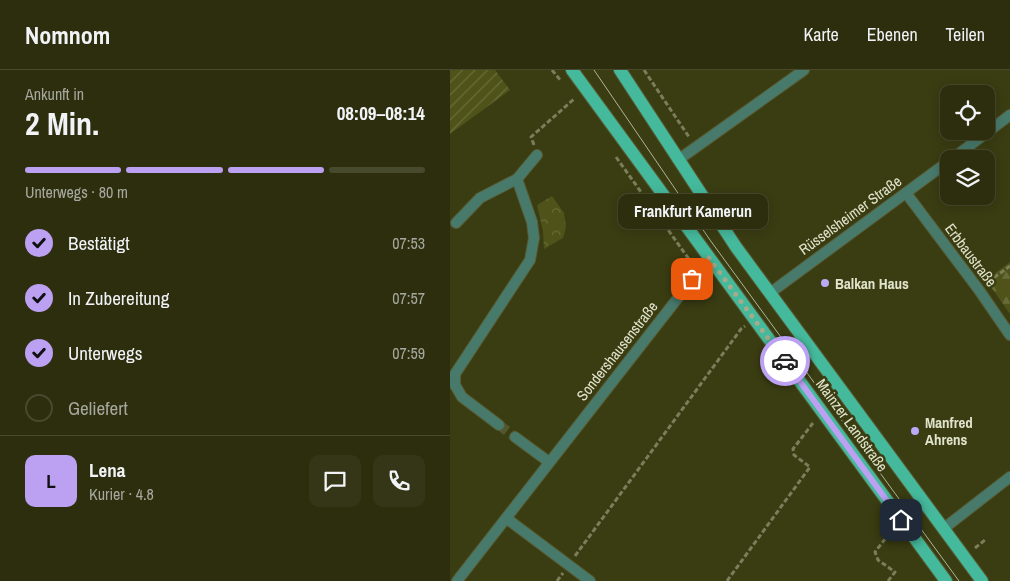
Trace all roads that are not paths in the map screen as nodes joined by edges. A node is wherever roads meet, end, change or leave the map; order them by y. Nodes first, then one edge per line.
1 (572, 70) edge
2 (620, 70) edge
3 (804, 70) edge
4 (1010, 115) edge
5 (963, 150) edge
6 (537, 156) road end
7 (678, 160) junction
8 (940, 168) edge
9 (517, 180) junction
10 (906, 193) junction
11 (456, 223) dead end
12 (709, 258) junction
13 (770, 293) junction
14 (1010, 335) edge
15 (499, 425) tunnel mouth
16 (515, 437) tunnel mouth
17 (549, 462) junction
18 (1010, 477) edge
19 (506, 518) junction
20 (943, 529) junction
21 (456, 581) edge
22 (590, 581) edge
23 (946, 581) edge
24 (982, 581) edge

1 - 12 main road, Mainzer Landstraße
2 - 7 main road, Mainzer Landstraße
3 - 7 street
4 - 5 street, Rüsselsheimer Straße
6 - 9 street
7 - 13 main road, Mainzer Landstraße
8 - 10 street, Rüsselsheimer Straße
9 - 11 street
9 - 15 street
10 - 13 street, Rüsselsheimer Straße
10 - 14 street, Erbbaustraße
12 - 17 street, Sondershausenstraße
12 - 23 main road, Mainzer Landstraße
13 - 20 main road, Mainzer Landstraße
16 - 17 street
17 - 19 street, Sondershausenstraße
18 - 20 street
19 - 21 street, Sondershausenstraße
19 - 22 street
20 - 24 main road, Mainzer Landstraße

